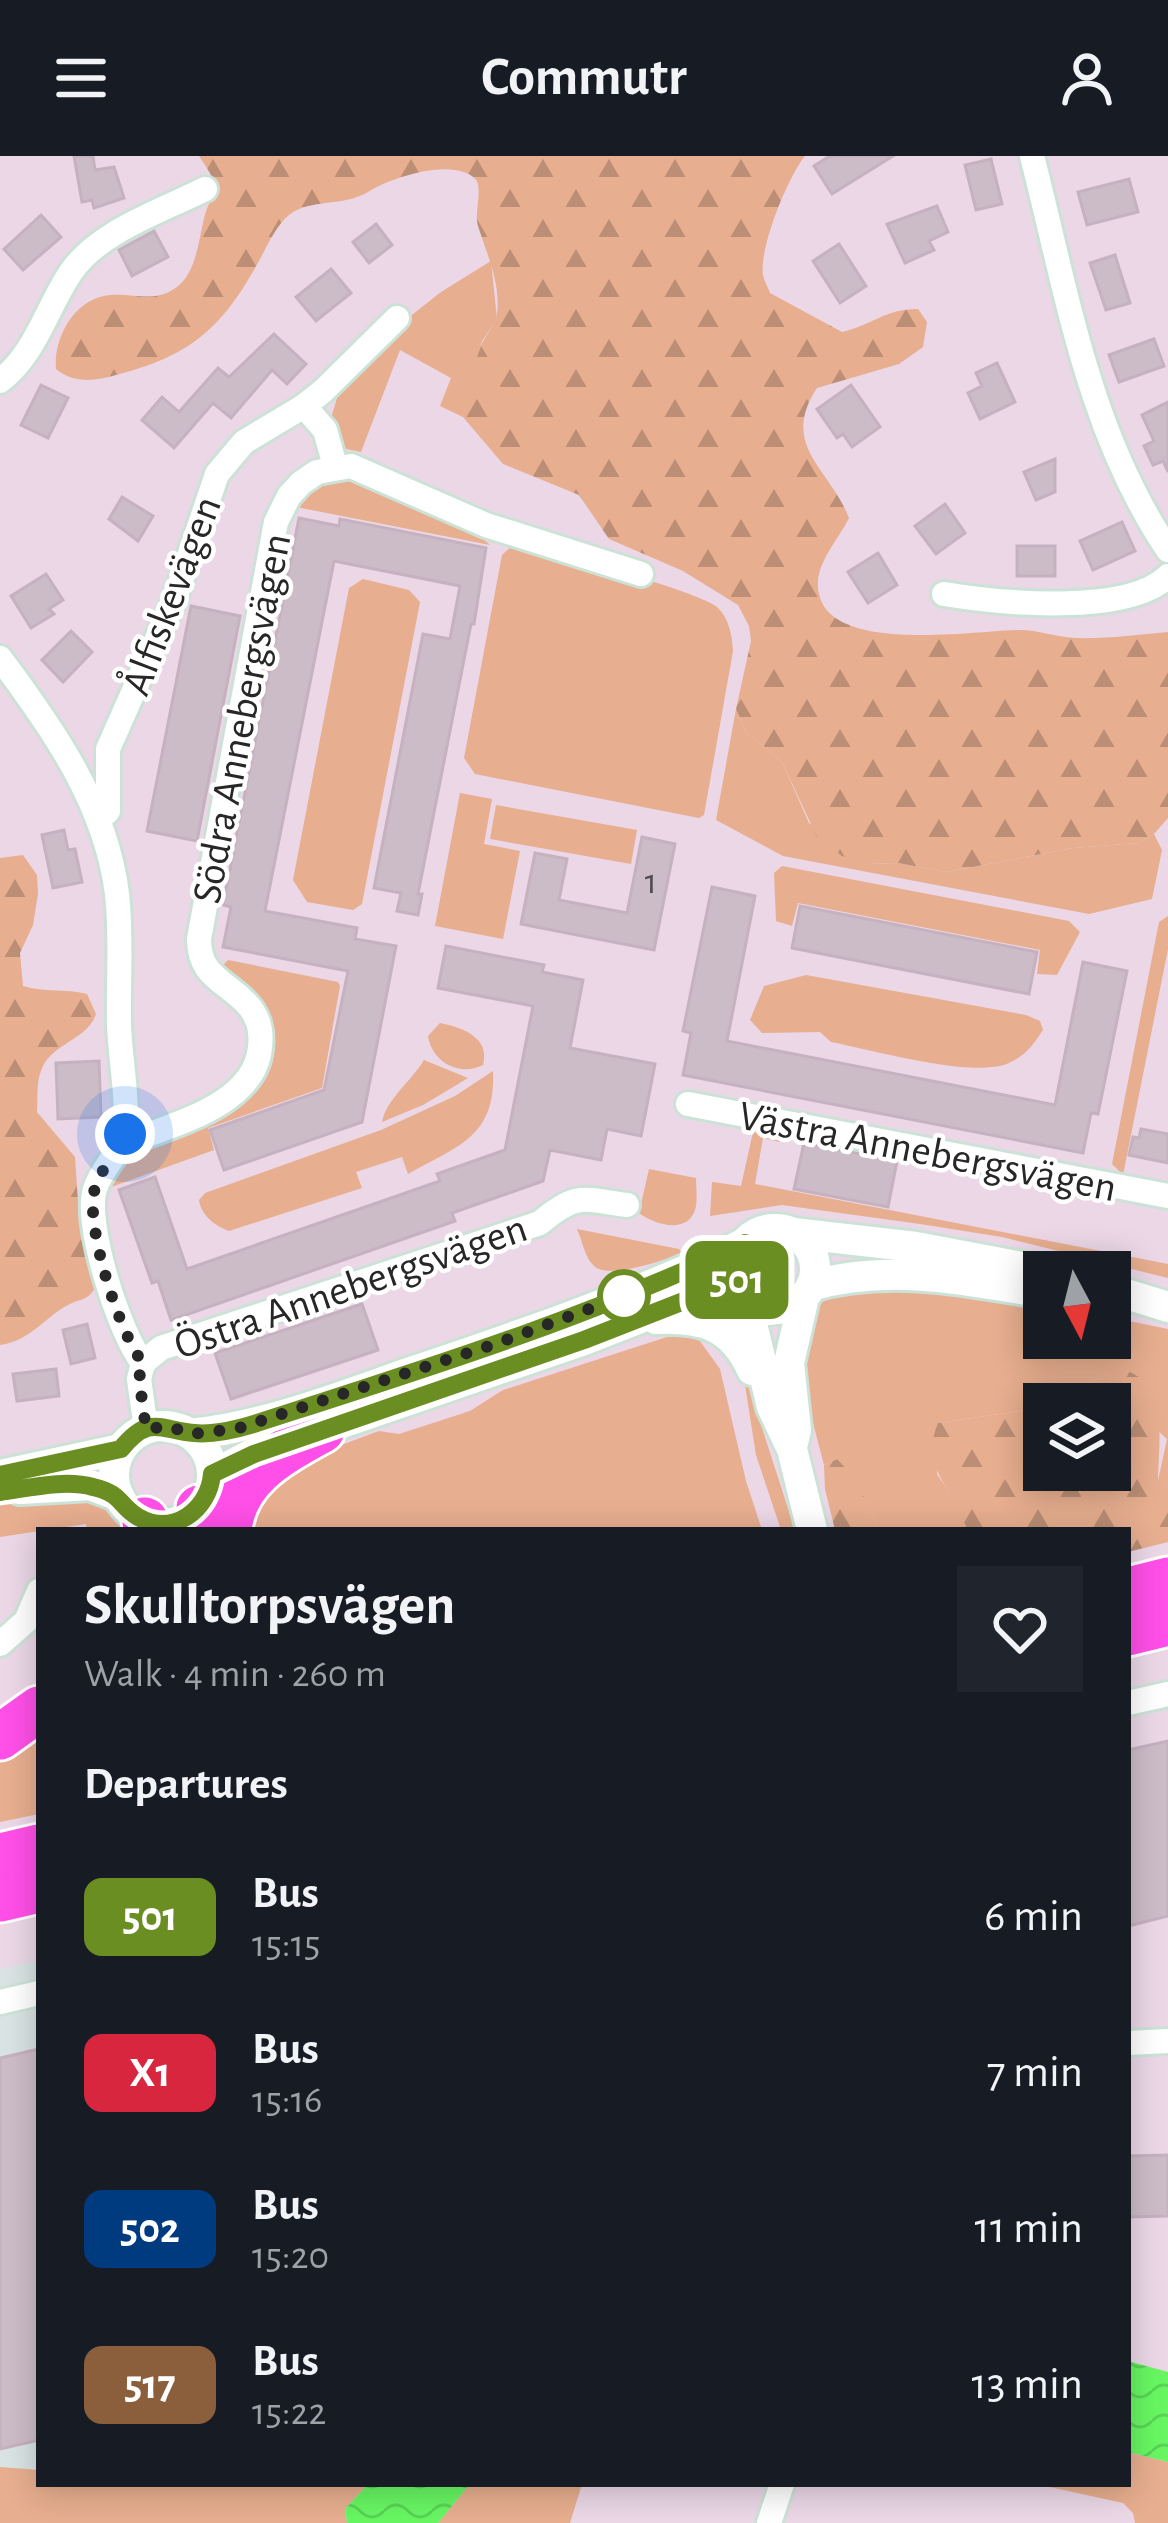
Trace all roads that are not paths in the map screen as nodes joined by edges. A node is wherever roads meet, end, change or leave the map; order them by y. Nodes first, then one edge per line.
1 (1032, 156) edge
2 (205, 189) dead end
3 (397, 318) dead end
4 (0, 381) edge
5 (304, 406) junction
6 (335, 466) junction
7 (1168, 550) edge
8 (640, 574) dead end
9 (1168, 577) edge
10 (944, 595) dead end
11 (0, 658) edge
12 (98, 820) junction
13 (688, 1104) dead end
14 (121, 1145) junction
15 (1168, 1196) edge
16 (627, 1204) dead end
17 (793, 1233) junction
18 (745, 1243) junction
19 (1023, 1267) edge
20 (1023, 1290) edge
21 (807, 1292) junction
22 (744, 1294) junction
23 (1131, 1297) edge
24 (1131, 1307) edge
25 (1168, 1311) edge
26 (610, 1329) junction
27 (143, 1363) junction
28 (772, 1407) junction
29 (146, 1429) junction
30 (322, 1430) joint
31 (190, 1434) junction
32 (121, 1449) junction
33 (792, 1449) junction
34 (0, 1475) edge
35 (0, 1492) edge
36 (209, 1511) edge
37 (136, 1516) edge
38 (811, 1527) edge
39 (1168, 1580) edge
40 (1131, 1589) edge
41 (36, 1598) edge
42 (1168, 1624) edge
43 (1131, 1632) edge
44 (0, 1644) edge
45 (1168, 1694) edge
46 (1131, 1702) edge
47 (36, 1711) edge
48 (0, 1737) edge
49 (36, 1848) edge
50 (0, 1856) edge
51 (36, 1891) edge
52 (0, 1899) edge
53 (36, 1995) edge
54 (0, 2002) edge
55 (1168, 2026) edge
56 (1131, 2027) edge
57 (1168, 2041) edge
58 (1131, 2043) edge
59 (781, 2487) edge
60 (769, 2523) edge

1 - 7 street
2 - 4 street
3 - 5 street, Ålfiskevägen
5 - 6 street
5 - 12 street, Ålfiskevägen
6 - 8 street
6 - 14 street, Södra Annebergsvägen
9 - 10 street
11 - 12 street
12 - 14 street
13 - 15 street, Västra Annebergsvägen
14 - 27 street
16 - 27 street, Östra Annebergsvägen
17 - 18 street
17 - 19 street
17 - 21 street
18 - 22 street
18 - 31 street
20 - 21 street
21 - 22 street
21 - 33 street
22 - 26 street
22 - 28 street
23 - 25 street
24 - 25 street
26 - 28 street
26 - 30 street
27 - 29 street
28 - 33 street
29 - 31 street
29 - 32 street
30 - 36 highway
31 - 36 street
32 - 34 street
32 - 37 street
33 - 38 street
35 - 37 street
36 - 37 street
39 - 40 highway
41 - 44 street
42 - 43 highway
45 - 46 street
47 - 48 highway
49 - 50 highway
51 - 52 highway
53 - 54 street
55 - 56 street
57 - 58 street
59 - 60 street

